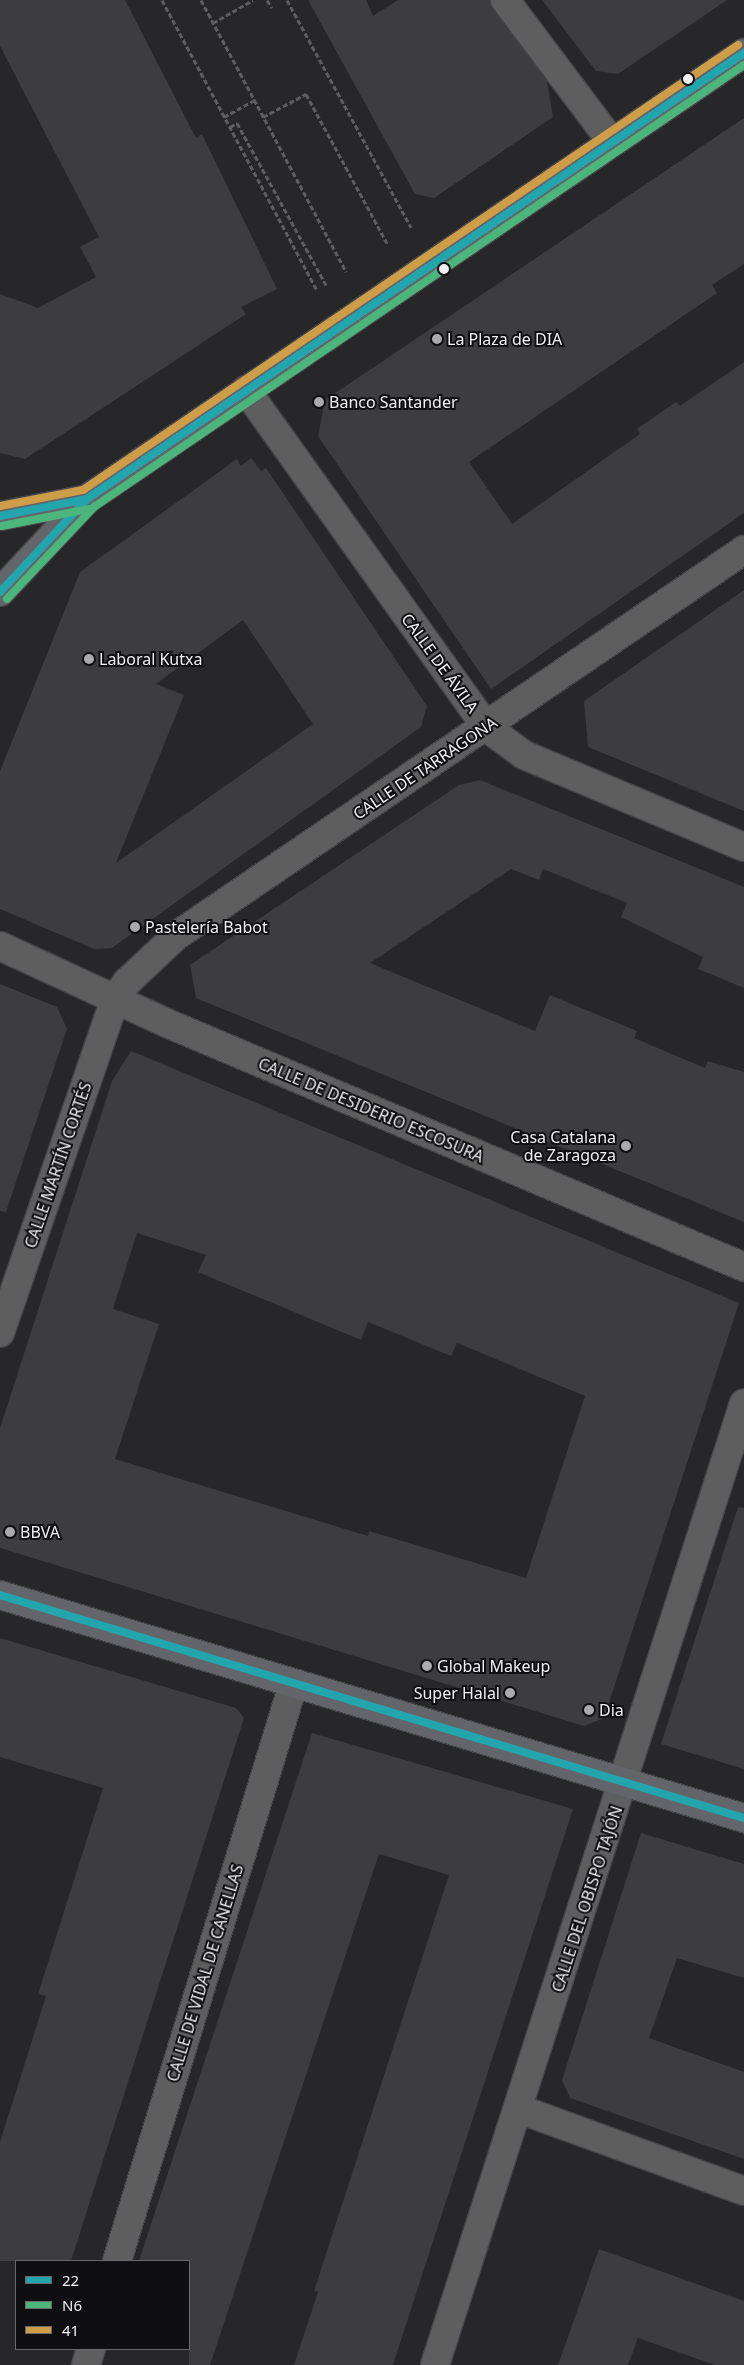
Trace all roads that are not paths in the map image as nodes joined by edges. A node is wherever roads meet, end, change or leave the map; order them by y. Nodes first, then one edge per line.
1 (504, 0) edge
2 (744, 53) edge
3 (612, 142) junction
4 (246, 390) junction
5 (87, 499) junction
6 (0, 516) edge
7 (744, 550) edge
8 (0, 592) edge
9 (486, 727) junction
10 (744, 847) edge
11 (0, 946) edge
12 (116, 998) junction
13 (744, 1267) edge
14 (0, 1333) edge
15 (744, 1402) edge
16 (0, 1595) edge
17 (293, 1685) junction
18 (624, 1782) junction
19 (744, 1818) edge
20 (519, 2109) junction
21 (744, 2191) edge
22 (117, 2260) edge
23 (90, 2350) edge
24 (86, 2365) edge
25 (435, 2365) edge

1 - 3 street
2 - 3 main road
3 - 4 main road
4 - 5 main road
4 - 9 street, CALLE DE ÁVILA
5 - 6 main road
5 - 8 main road
7 - 9 street, CALLE DE TARRAGONA
9 - 10 street, CALLE DE ÁVILA
9 - 12 street, CALLE DE TARRAGONA
11 - 12 street, CALLE DE DESIDERIO ESCOSURA
12 - 13 street, CALLE DE DESIDERIO ESCOSURA
12 - 14 street, CALLE MARTÍN CORTÉS
15 - 18 street, CALLE DEL OBISPO TAJÓN
16 - 17 main road
17 - 18 main road
17 - 22 street, CALLE DE VIDAL DE CANELLAS
18 - 19 main road
18 - 20 street, CALLE DEL OBISPO TAJÓN
20 - 21 street
20 - 25 street, CALLE DEL OBISPO TAJÓN
23 - 24 street

